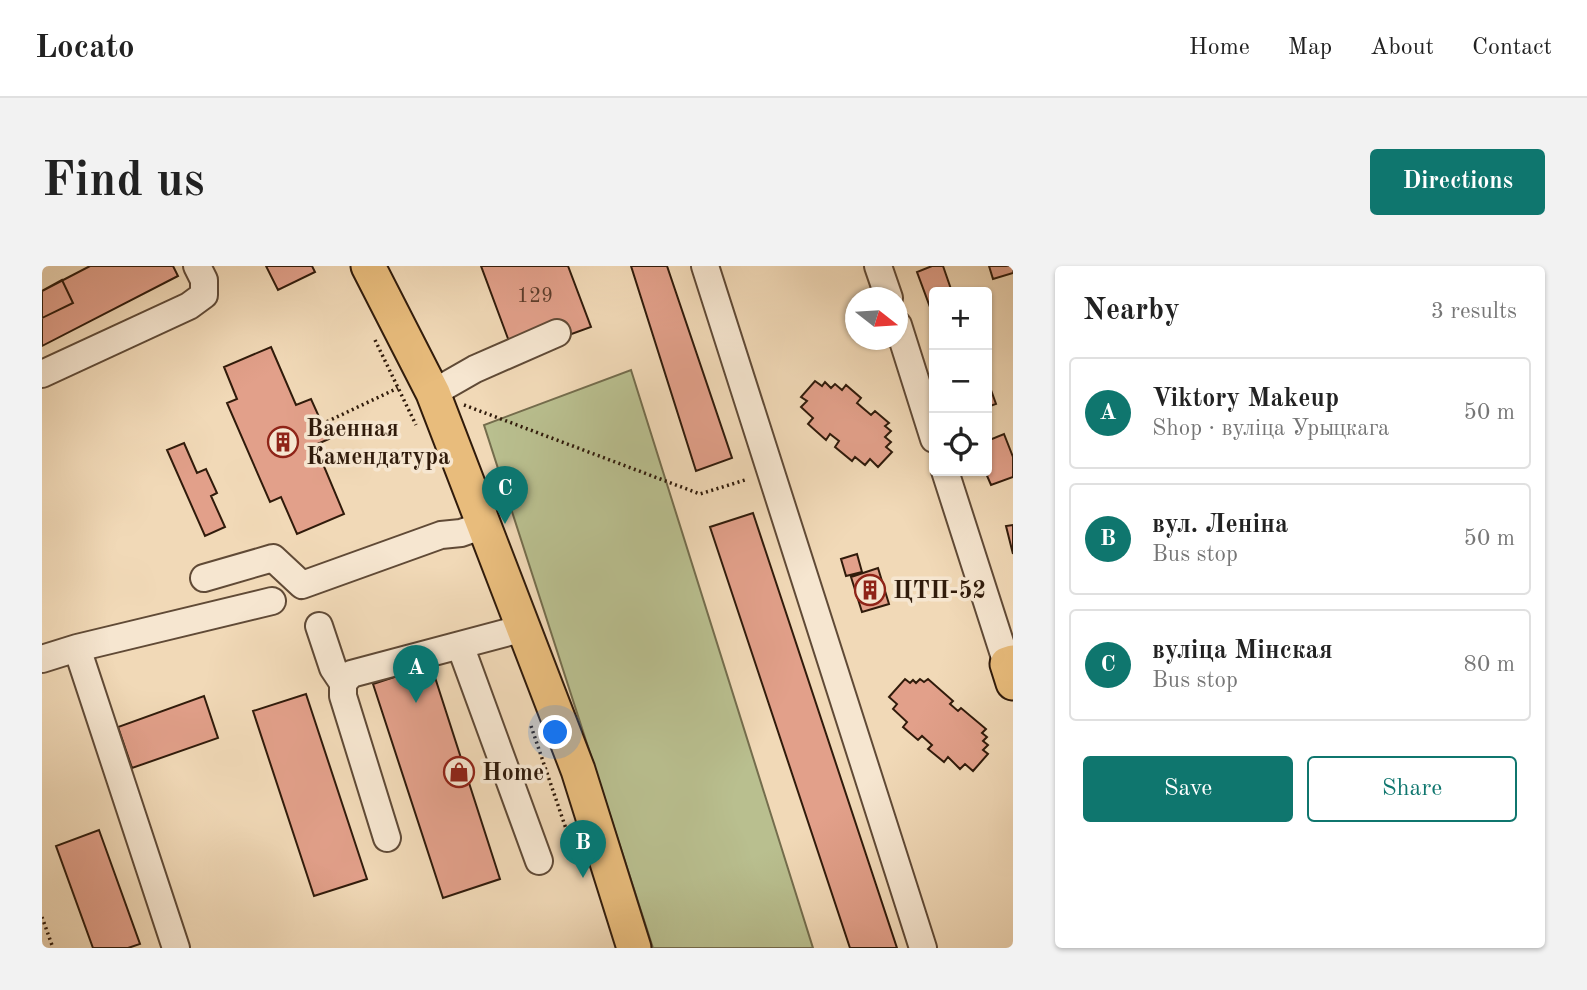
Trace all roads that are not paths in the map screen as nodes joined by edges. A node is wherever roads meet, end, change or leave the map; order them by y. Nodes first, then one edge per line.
1 (197, 266) edge
2 (368, 266) edge
3 (705, 266) edge
4 (878, 266) edge
5 (885, 287) edge
6 (557, 333) dead end
7 (906, 350) edge
8 (42, 374) edge
9 (433, 393) junction
10 (929, 423) edge
11 (947, 476) edge
12 (484, 525) junction
13 (204, 578) dead end
14 (272, 601) dead end
15 (320, 626) dead end
16 (524, 628) junction
17 (460, 645) junction
18 (77, 648) junction
19 (42, 659) edge
20 (1011, 670) edge
21 (344, 683) junction
22 (387, 838) dead end
23 (539, 861) dead end
24 (176, 948) edge
25 (634, 948) edge
26 (923, 948) edge

1 - 8 street
2 - 9 main road
3 - 26 street
4 - 5 street
6 - 9 street
7 - 10 street
9 - 12 main road
11 - 20 street
12 - 13 street
12 - 16 main road
14 - 18 street
15 - 21 street
16 - 17 street
16 - 25 main road
17 - 21 street
17 - 23 street
18 - 19 street
18 - 24 street
21 - 22 street

